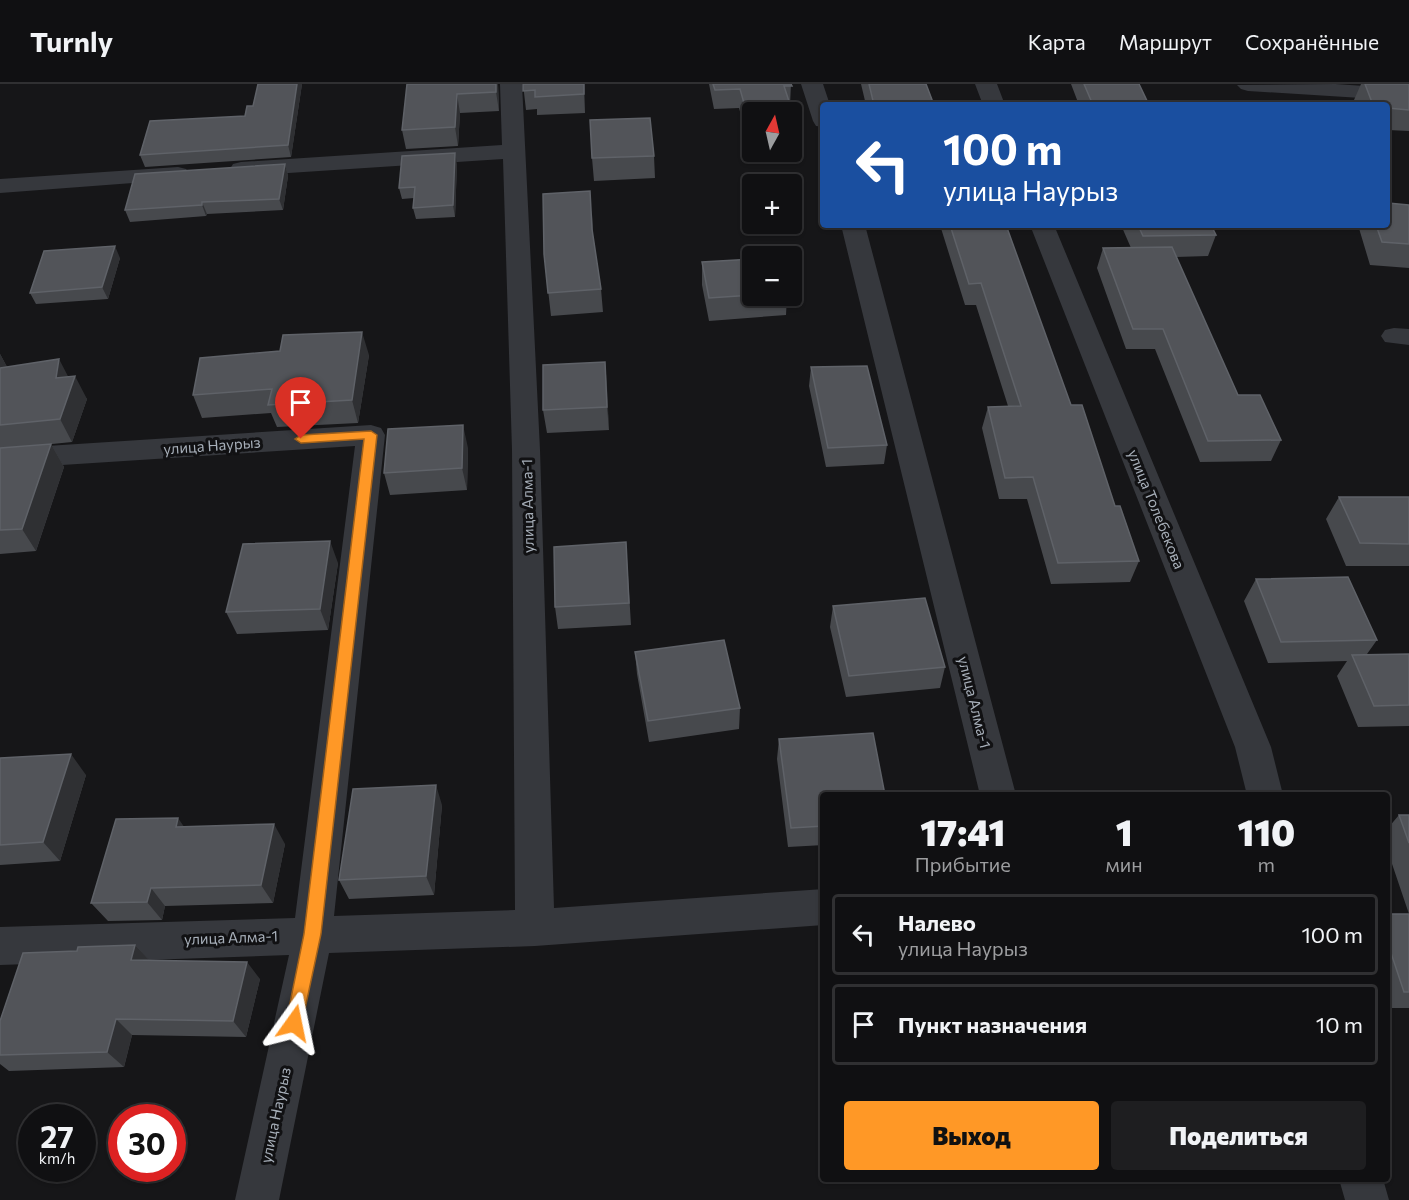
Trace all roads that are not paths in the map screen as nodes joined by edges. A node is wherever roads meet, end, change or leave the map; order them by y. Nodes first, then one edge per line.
1 (511, 84) edge
2 (812, 84) edge
3 (986, 84) edge
4 (1248, 85) edge
5 (1409, 95) edge
6 (993, 102) edge
7 (820, 109) edge
8 (514, 151) junction
9 (0, 186) edge
10 (854, 228) edge
11 (1043, 228) edge
12 (0, 459) edge
13 (997, 792) edge
14 (1264, 792) edge
15 (820, 907) edge
16 (535, 928) junction
17 (313, 934) junction
18 (0, 946) edge
19 (1362, 1182) edge
20 (257, 1200) edge
21 (1367, 1200) edge

1 - 8 street, улица Алма-1
2 - 7 street
3 - 6 street
4 - 5 street
8 - 9 street
8 - 16 street, улица Алма-1
10 - 13 street, улица Алма-1
11 - 14 street, улица Толебекова
12 - 17 street, улица Наурыз
15 - 16 street, улица Алма-1
16 - 17 street, улица Алма-1
17 - 18 street, улица Алма-1
17 - 20 street, улица Наурыз
19 - 21 street

